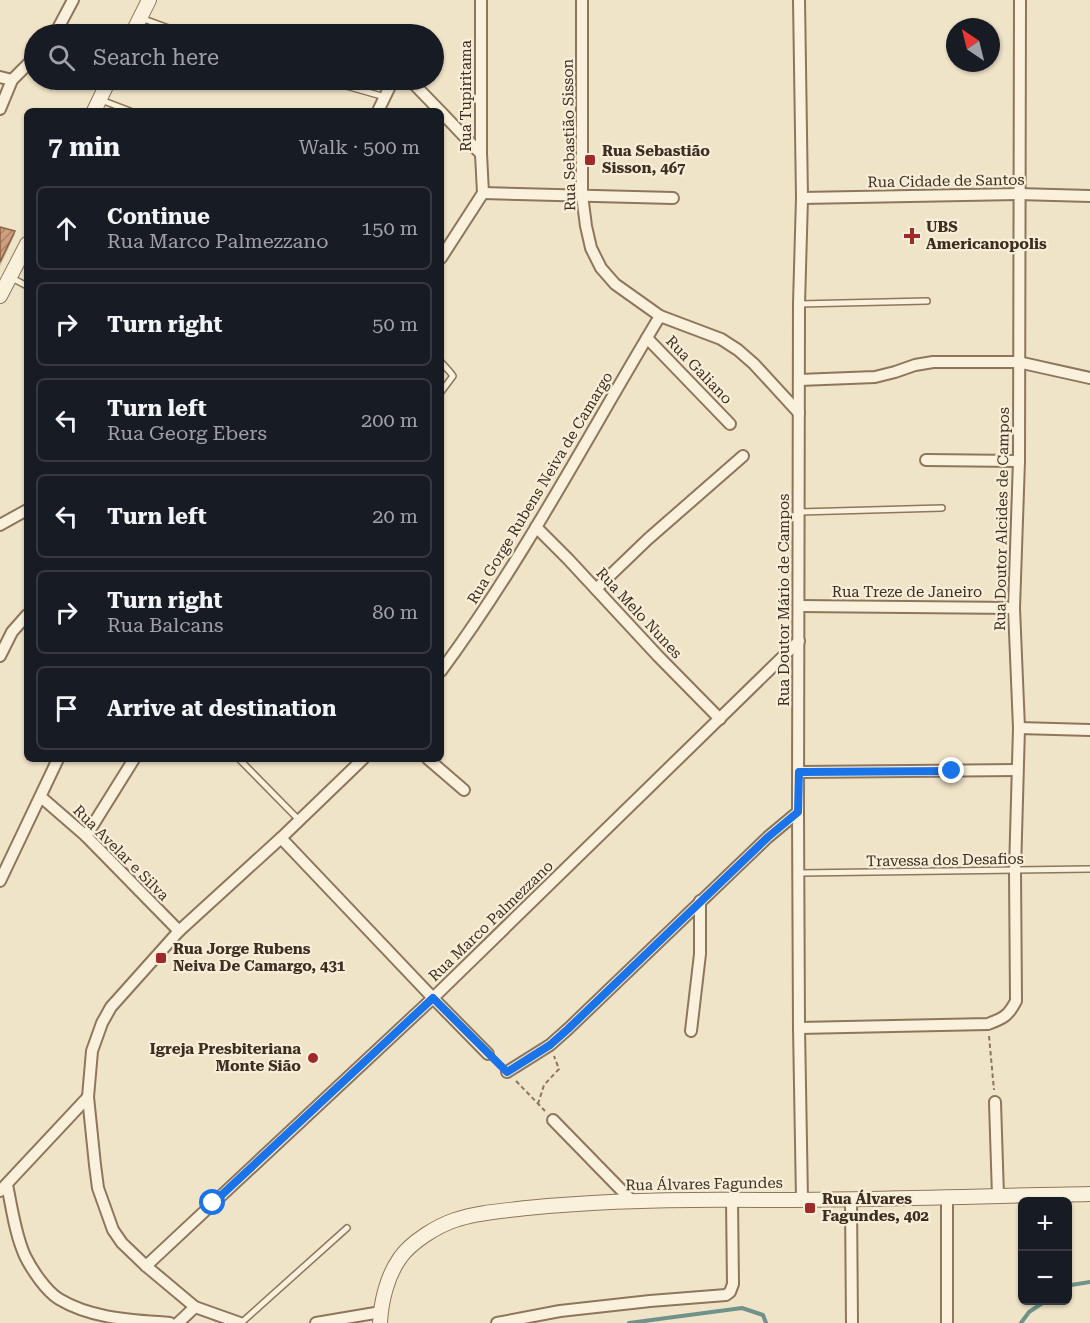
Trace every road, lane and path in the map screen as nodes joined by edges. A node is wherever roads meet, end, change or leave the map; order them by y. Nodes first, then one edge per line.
1 (73, 0) edge
2 (149, 0) edge
3 (481, 0) edge
4 (582, 0) edge
5 (799, 0) edge
6 (1020, 0) edge
7 (140, 17) junction
8 (60, 24) edge
9 (137, 24) edge
10 (158, 24) edge
11 (24, 68) edge
12 (0, 76) edge
13 (12, 80) junction
14 (104, 90) edge
15 (360, 90) edge
16 (388, 90) edge
17 (420, 90) edge
18 (385, 97) junction
19 (97, 105) edge
20 (114, 108) edge
21 (380, 108) edge
22 (438, 108) edge
23 (0, 109) edge
24 (444, 114) edge
25 (481, 154) junction
26 (483, 193) junction
27 (1018, 194) junction
28 (582, 195) junction
29 (1090, 196) edge
30 (673, 198) dead end
31 (802, 198) junction
32 (444, 249) edge
33 (24, 250) edge
34 (10, 277) junction
35 (24, 284) edge
36 (0, 296) edge
37 (927, 301) dead end
38 (799, 304) junction
39 (660, 316) junction
40 (647, 338) junction
41 (1018, 362) junction
42 (444, 365) edge
43 (1090, 378) edge
44 (799, 380) junction
45 (444, 388) edge
46 (799, 413) junction
47 (730, 423) dead end
48 (743, 456) dead end
49 (926, 460) dead end
50 (1019, 461) junction
51 (942, 508) dead end
52 (24, 512) edge
53 (799, 512) junction
54 (0, 525) edge
55 (536, 527) junction
56 (596, 588) junction
57 (799, 606) junction
58 (1014, 608) junction
59 (24, 618) edge
60 (799, 641) junction
61 (0, 656) edge
62 (444, 667) edge
63 (720, 719) junction
64 (1019, 728) junction
65 (1090, 730) edge
66 (57, 762) edge
67 (132, 762) edge
68 (242, 762) edge
69 (360, 762) edge
70 (431, 762) edge
71 (1017, 770) junction
72 (799, 772) junction
73 (464, 790) dead end
74 (41, 797) junction
75 (798, 812) junction
76 (299, 820) junction
77 (86, 836) junction
78 (281, 838) junction
79 (1090, 869) edge
80 (1015, 871) junction
81 (799, 873) junction
82 (0, 881) edge
83 (700, 901) junction
84 (178, 931) junction
85 (433, 998) junction
86 (988, 1024) junction
87 (799, 1028) junction
88 (691, 1031) dead end
89 (550, 1045) junction
90 (488, 1054) dead end
91 (507, 1072) joint
92 (88, 1097) junction
93 (995, 1102) joint
94 (538, 1104) junction
95 (553, 1120) joint
96 (4, 1188) edge
97 (1090, 1194) edge
98 (998, 1196) junction
99 (947, 1197) junction
100 (1022, 1197) edge
101 (1056, 1197) edge
102 (732, 1200) junction
103 (802, 1200) junction
104 (851, 1200) junction
105 (632, 1201) junction
106 (347, 1228) dead end
107 (146, 1266) junction
108 (195, 1307) junction
109 (380, 1317) edge
110 (170, 1323) edge
111 (178, 1323) edge
112 (240, 1323) edge
113 (316, 1323) edge
114 (497, 1323) edge
115 (852, 1323) edge
116 (947, 1323) edge

1 - 8 street
2 - 7 street
3 - 25 street, Rua Tupiritama
4 - 28 street, Rua Sebastião Sisson
5 - 31 street, Rua Doutor Mário de Campos
6 - 27 street, Rua Doutor Alcides de Campos
7 - 9 street
7 - 10 lane
11 - 13 street
12 - 13 street
13 - 23 street
14 - 19 street
15 - 18 lane
16 - 18 street
17 - 22 street
18 - 21 street
19 - 20 lane
24 - 25 street
25 - 26 street, Rua Tupiritama
26 - 28 street
26 - 32 street
27 - 29 street, Rua Cidade de Santos
27 - 31 street, Rua Cidade de Santos
27 - 41 street, Rua Doutor Alcides de Campos
28 - 30 street
28 - 39 street, Rua Sebastião Sisson
31 - 38 street, Rua Doutor Mário de Campos
33 - 34 street
34 - 35 lane
34 - 36 street
37 - 38 lane
38 - 44 street, Rua Doutor Mário de Campos
39 - 40 street, Rua Gorge Rubens Neiva de Camargo
39 - 46 street, Rua Sebastião Sisson
40 - 47 street, Rua Galiano
40 - 55 street, Rua Gorge Rubens Neiva de Camargo
41 - 43 street
41 - 44 street
41 - 50 street, Rua Doutor Alcides de Campos
42 - 45 lane
44 - 46 street, Rua Doutor Mário de Campos
46 - 53 street, Rua Doutor Mário de Campos
48 - 56 street
49 - 50 street
50 - 58 street, Rua Doutor Alcides de Campos
51 - 53 lane
52 - 54 street
53 - 57 street, Rua Doutor Mário de Campos
55 - 56 street, Rua Melo Nunes
55 - 62 street, Rua Gorge Rubens Neiva de Camargo
56 - 63 street, Rua Melo Nunes
57 - 58 street, Rua Treze de Janeiro
57 - 60 street, Rua Doutor Mário de Campos
58 - 64 street, Rua Doutor Alcides de Campos
59 - 61 street
60 - 63 street, Rua Marco Palmezzano
60 - 72 street, Rua Doutor Mário de Campos
63 - 85 street, Rua Marco Palmezzano
64 - 65 street
64 - 71 street, Rua Doutor Alcides de Campos
66 - 74 street
67 - 77 street
68 - 76 lane
69 - 76 street
70 - 73 street
71 - 72 street
71 - 80 street, Rua Doutor Alcides de Campos
72 - 75 street, Rua Doutor Mário de Campos
74 - 77 street, Rua Avelar e Silva
74 - 82 street
75 - 81 street, Rua Doutor Mário de Campos
75 - 83 street
76 - 78 street
77 - 84 street, Rua Avelar e Silva
78 - 84 street
78 - 85 street
79 - 80 lane, Travessa dos Desafios
80 - 81 lane, Travessa dos Desafios
80 - 86 street, Rua Doutor Alcides de Campos
81 - 87 street, Rua Doutor Mário de Campos
83 - 88 street
83 - 89 street
84 - 92 street
85 - 90 street
85 - 107 street, Rua Marco Palmezzano
86 - 87 street
86 - 93 path
87 - 103 street, Rua Doutor Mário de Campos
89 - 91 street
89 - 94 path
91 - 94 path
92 - 96 street
92 - 107 street
93 - 98 street
94 - 95 path
95 - 105 street
96 - 110 street
97 - 101 street, Rua Álvares Fagundes
98 - 99 street, Rua Álvares Fagundes
98 - 100 street, Rua Álvares Fagundes
99 - 104 street, Rua Álvares Fagundes
99 - 116 street
102 - 103 street, Rua Álvares Fagundes
102 - 105 street, Rua Álvares Fagundes
102 - 114 street
103 - 104 street, Rua Álvares Fagundes
104 - 115 street
105 - 109 street, Rua Álvares Fagundes
106 - 112 lane
107 - 108 street
108 - 111 street
108 - 112 street
109 - 113 street

